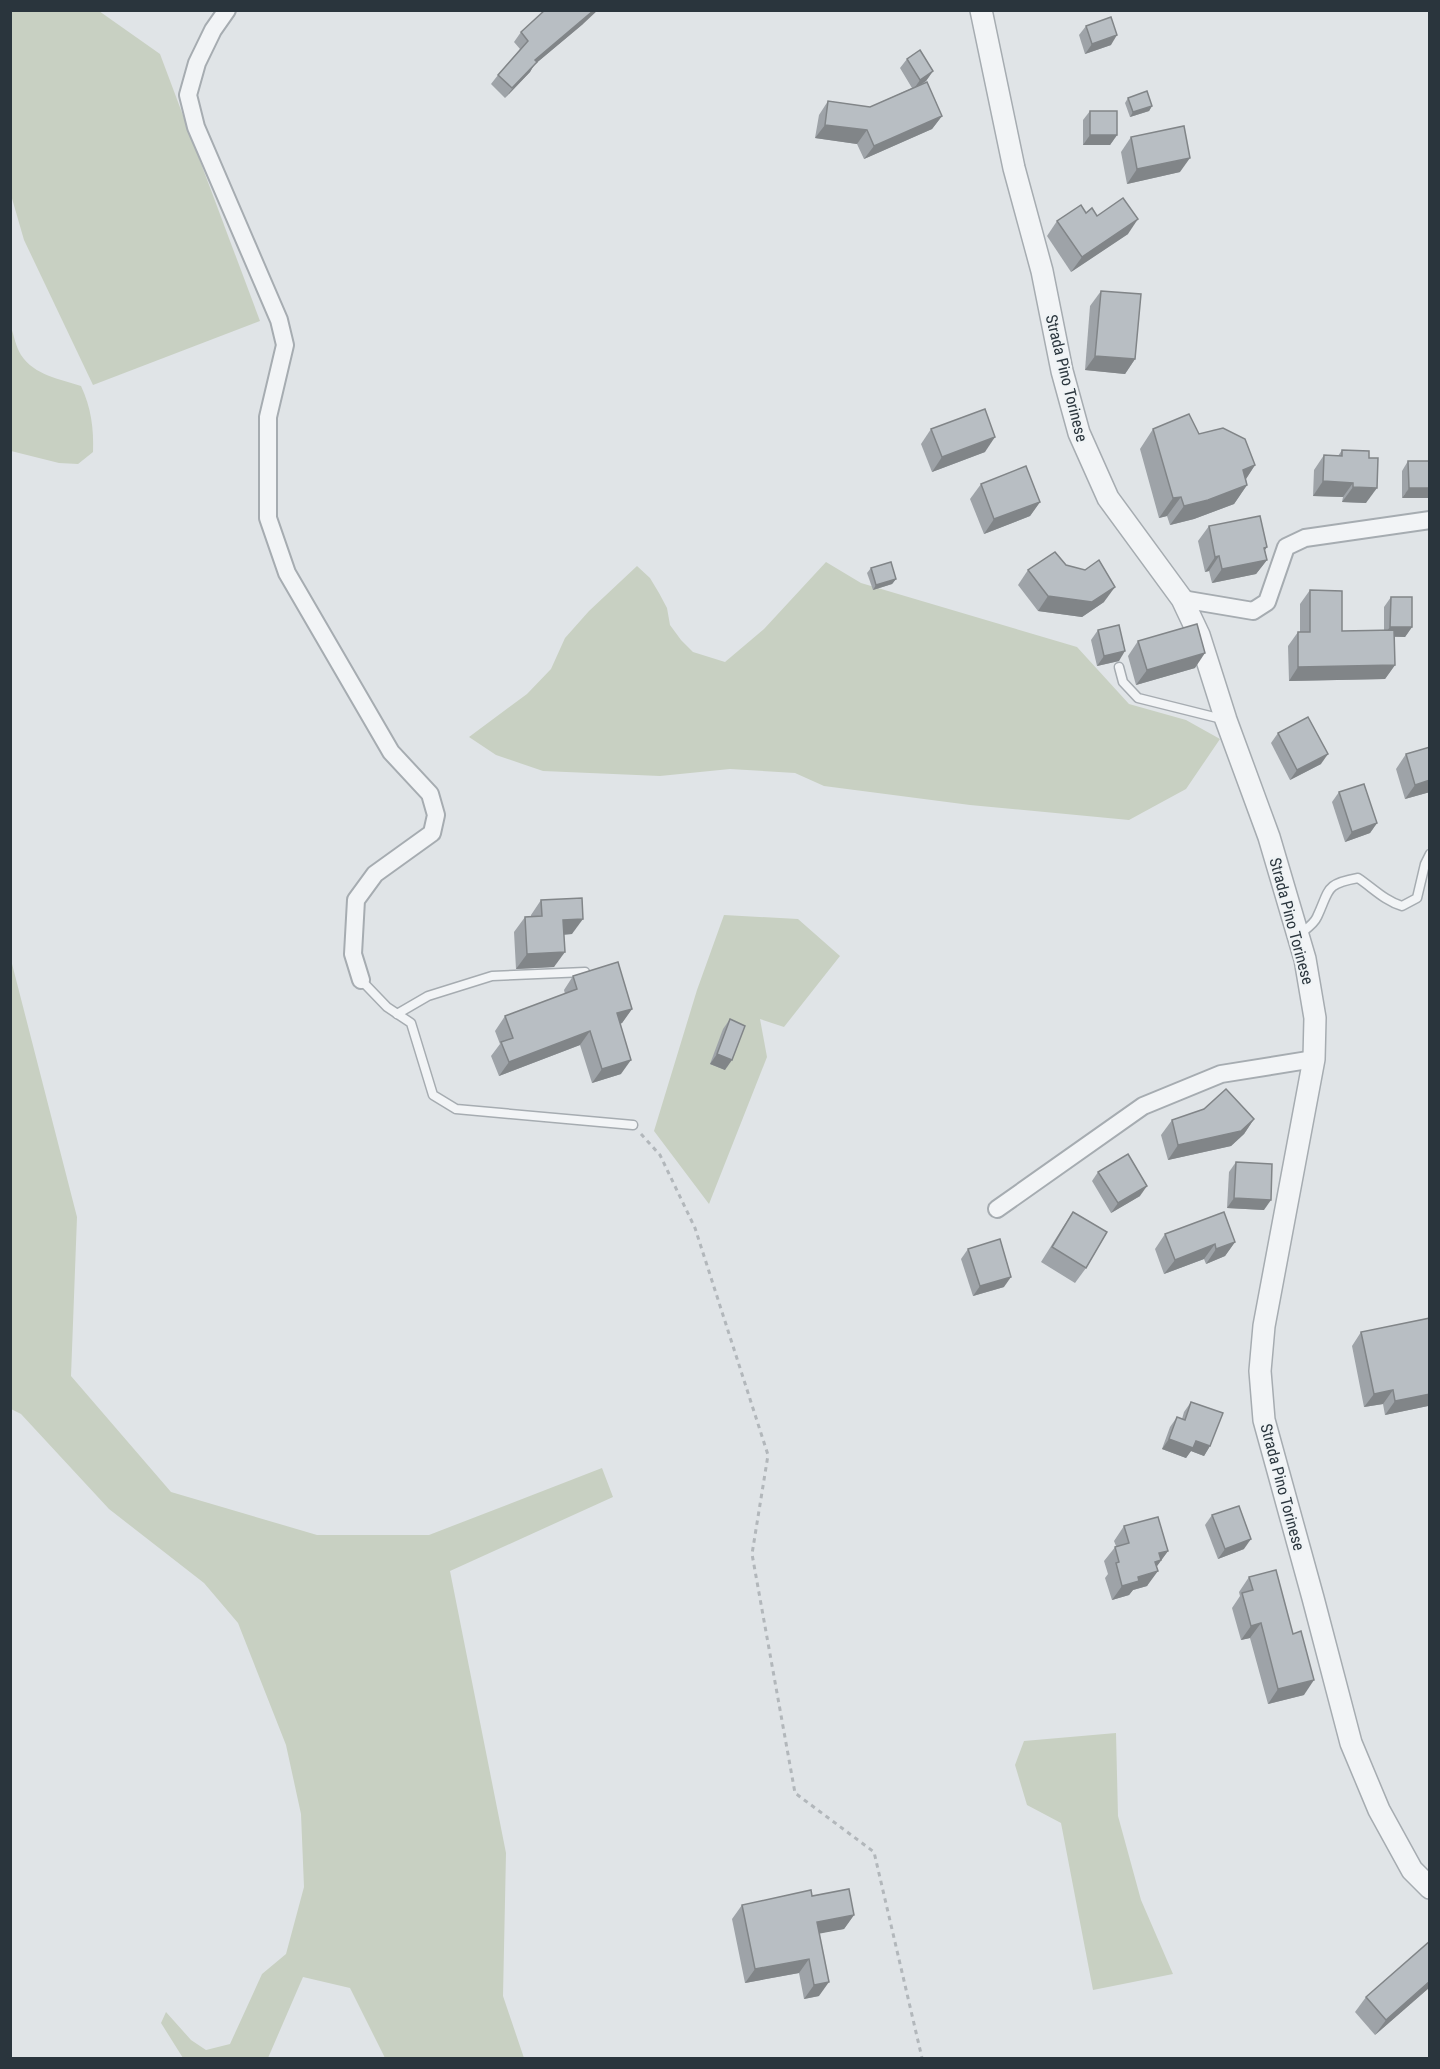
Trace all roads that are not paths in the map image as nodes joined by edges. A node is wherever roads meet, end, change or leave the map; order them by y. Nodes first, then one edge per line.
1 (226, 10) edge
2 (981, 10) edge
3 (1430, 520) edge
4 (1182, 599) junction
5 (1119, 667) dead end
6 (1226, 720) junction
7 (1430, 854) edge
8 (1298, 936) junction
9 (585, 972) edge
10 (362, 980) joint
11 (397, 1014) junction
12 (1314, 1059) junction
13 (633, 1125) road end
14 (997, 1209) dead end
15 (1430, 1888) edge

1 - 10 street
2 - 4 street, Strada Pino Torinese
3 - 4 street
4 - 6 street, Strada Pino Torinese
5 - 6 lane
6 - 8 street, Strada Pino Torinese
7 - 8 lane
8 - 12 street, Strada Pino Torinese
9 - 11 lane
10 - 11 lane
11 - 13 lane
12 - 14 street
12 - 15 street, Strada Pino Torinese

